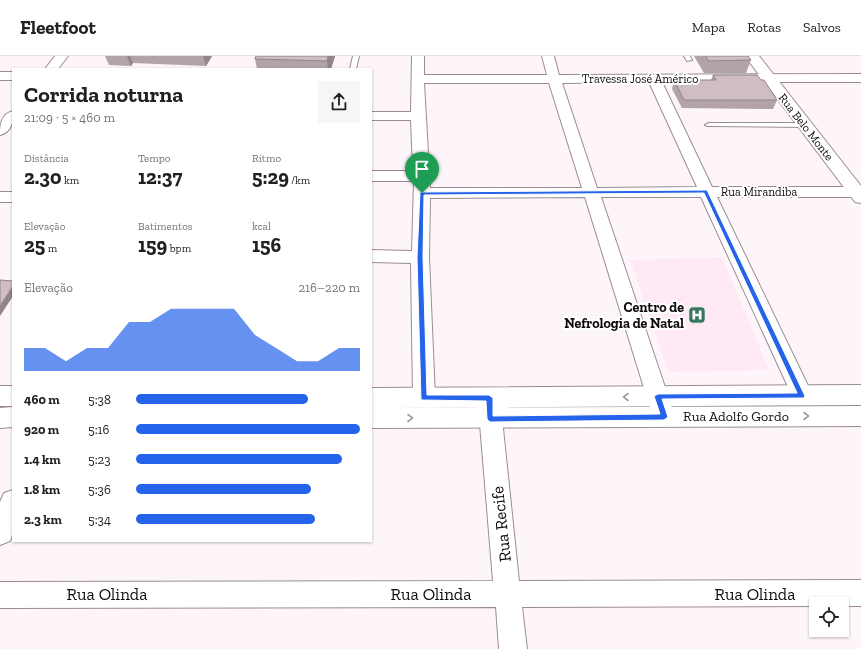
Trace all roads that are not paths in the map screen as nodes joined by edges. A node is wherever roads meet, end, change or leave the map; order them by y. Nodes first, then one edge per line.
1 (62, 56) edge
2 (356, 56) edge
3 (418, 56) edge
4 (548, 56) edge
5 (752, 56) edge
6 (52, 68) edge
7 (353, 68) edge
8 (0, 76) edge
9 (12, 76) edge
10 (769, 78) junction
11 (861, 78) edge
12 (419, 79) junction
13 (554, 79) junction
14 (654, 79) junction
15 (12, 116) edge
16 (372, 116) edge
17 (418, 116) junction
18 (709, 125) dead end
19 (805, 125) junction
20 (0, 131) edge
21 (372, 176) edge
22 (421, 176) junction
23 (592, 192) junction
24 (706, 192) junction
25 (422, 193) junction
26 (859, 195) edge
27 (0, 197) edge
28 (12, 197) edge
29 (372, 256) edge
30 (420, 257) junction
31 (861, 395) edge
32 (0, 396) edge
33 (12, 396) edge
34 (802, 396) junction
35 (372, 398) edge
36 (424, 398) junction
37 (661, 407) junction
38 (490, 408) junction
39 (861, 416) edge
40 (12, 417) edge
41 (0, 418) edge
42 (372, 418) edge
43 (12, 504) edge
44 (0, 532) edge
45 (861, 593) edge
46 (508, 594) junction
47 (0, 595) edge
48 (513, 649) edge

1 - 6 street
2 - 7 lane
3 - 12 street
4 - 13 street
5 - 10 main road, Rua Belo Monte
8 - 9 street
10 - 11 street, Travessa José Américo
10 - 14 street, Travessa José Américo
10 - 19 main road, Rua Belo Monte
12 - 13 street, Travessa José Américo
12 - 17 street
13 - 14 street, Travessa José Américo
13 - 23 street
14 - 24 street
15 - 20 street
16 - 17 street
17 - 22 street
18 - 19 lane
19 - 26 main road, Rua Belo Monte
21 - 22 street
22 - 25 street
23 - 24 street, Rua Mirandiba
23 - 25 street, Rua Mirandiba
23 - 37 street
24 - 26 street, Rua Mirandiba
24 - 34 street
25 - 30 street
27 - 28 street
29 - 30 street
30 - 36 street
31 - 34 main road, Rua Adolfo Gordo
32 - 33 main road
34 - 37 main road, Rua Adolfo Gordo
35 - 36 main road, Rua Adolfo Gordo
36 - 38 main road, Rua Adolfo Gordo
37 - 38 main road, Rua Adolfo Gordo
37 -> 39 main road, Rua Adolfo Gordo
42 -> 38 main road, Rua Adolfo Gordo
38 - 46 street, Rua Recife
40 - 41 main road
43 - 44 main road
45 - 46 street, Rua Olinda
46 - 47 street, Rua Olinda
46 - 48 street, Rua Recife

